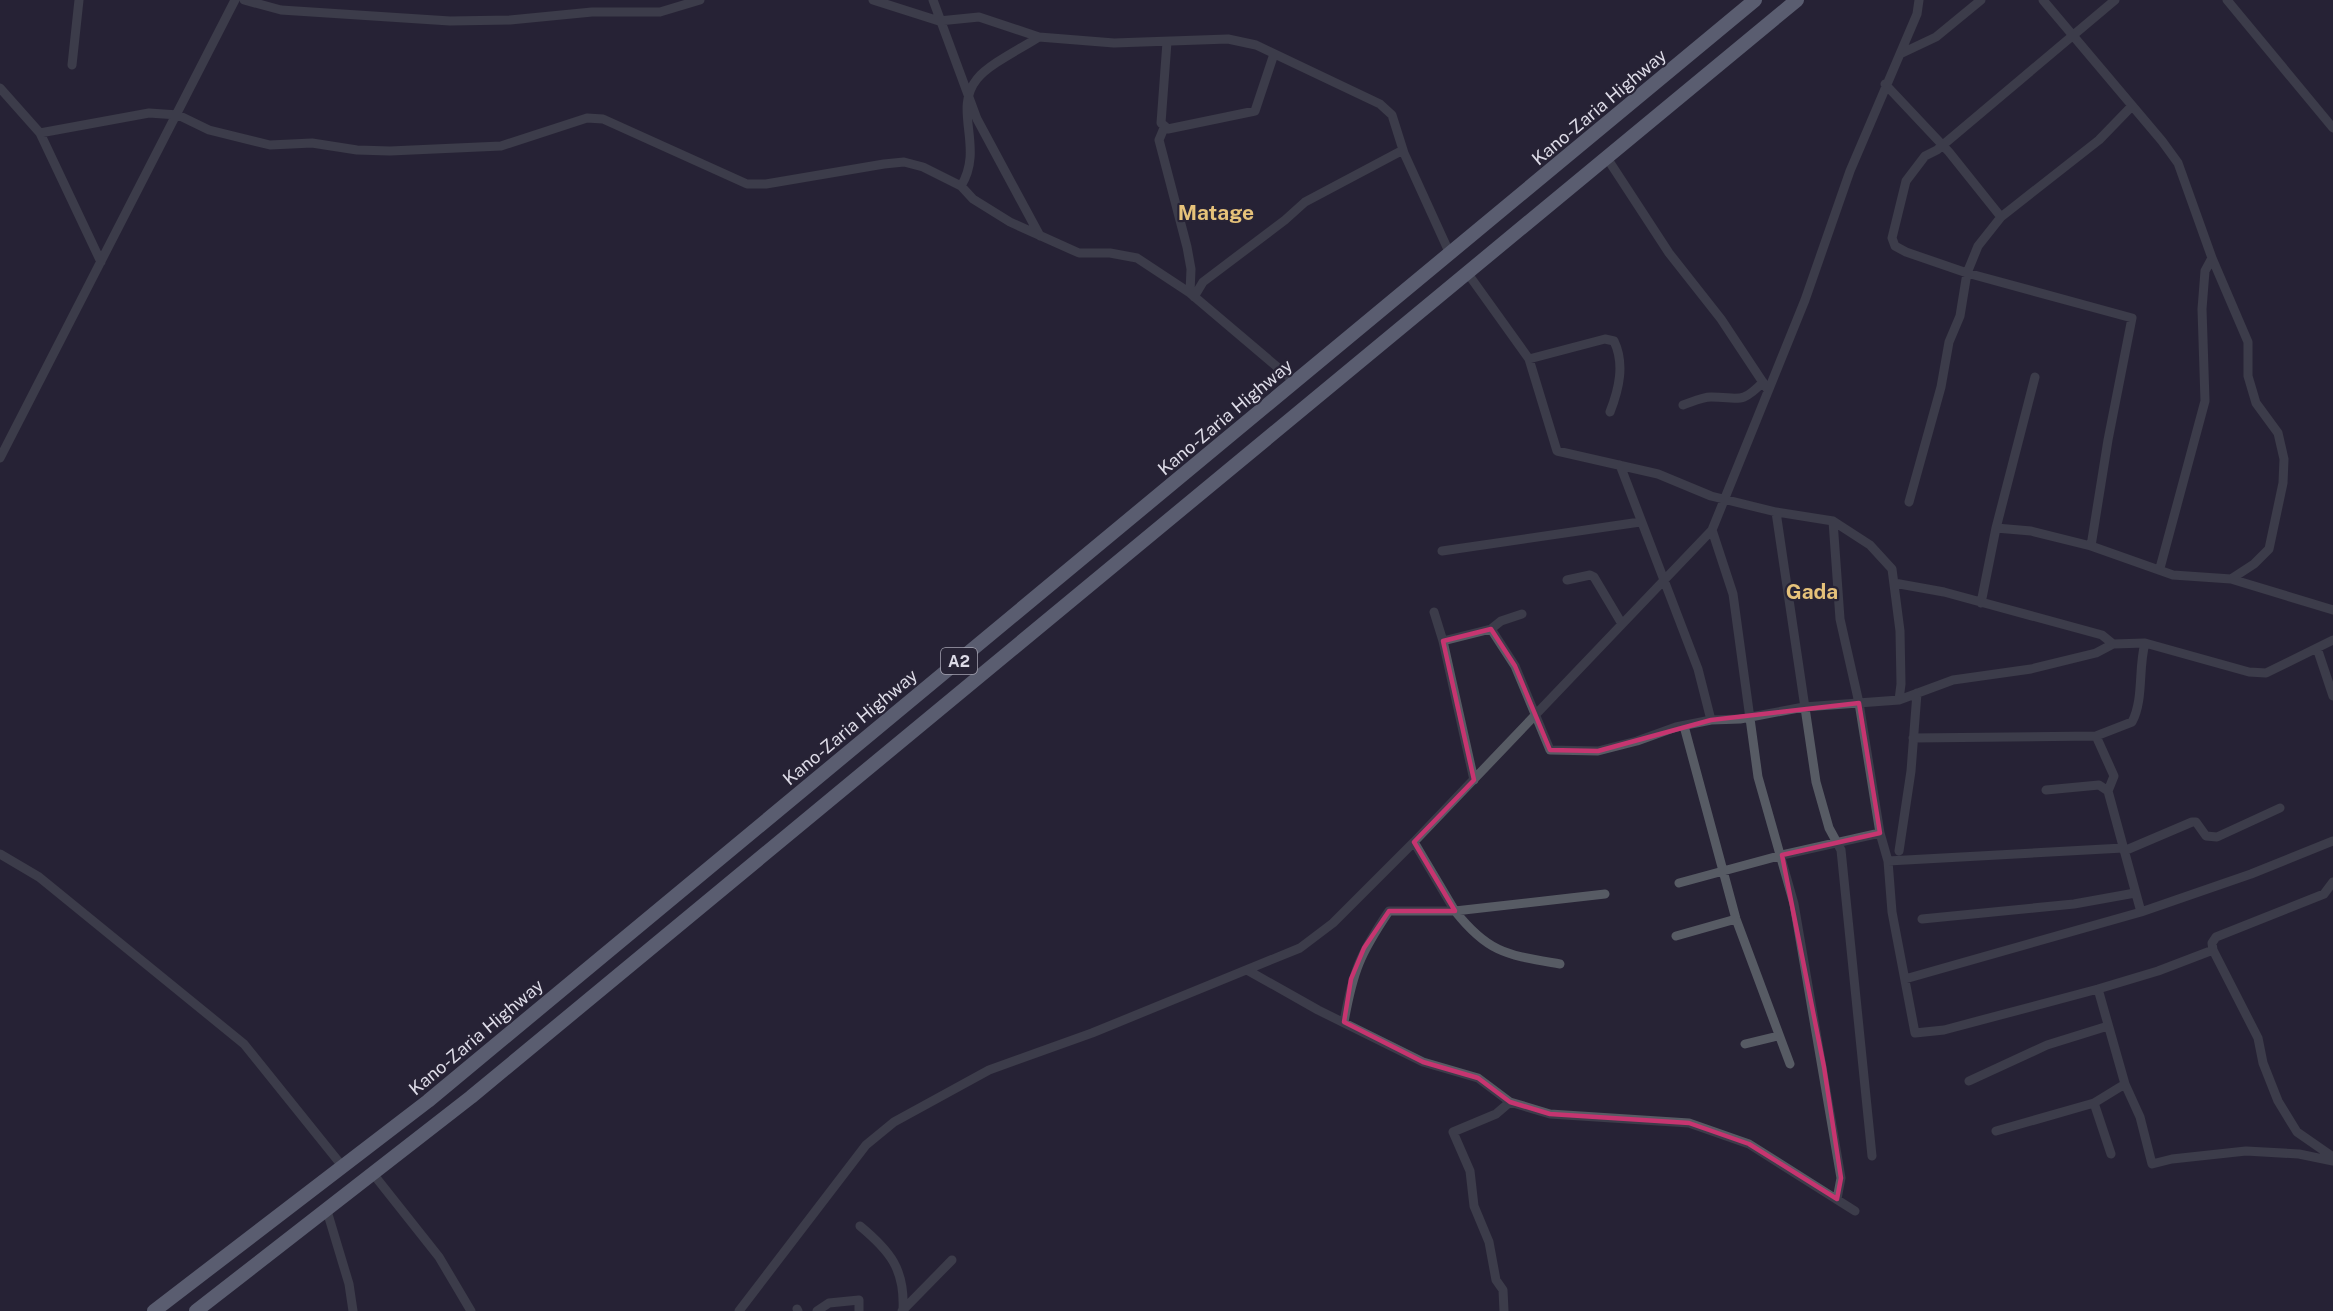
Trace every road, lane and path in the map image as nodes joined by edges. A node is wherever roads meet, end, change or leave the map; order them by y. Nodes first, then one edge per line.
1 (79, 0) edge
2 (235, 0) edge
3 (244, 0) edge
4 (700, 0) edge
5 (873, 0) edge
6 (933, 0) edge
7 (1797, 0) edge
8 (1918, 0) edge
9 (1981, 0) edge
10 (2043, 0) edge
11 (2115, 0) edge
12 (2227, 0) edge
13 (1750, 4) edge
14 (939, 21) junction
15 (1761, 28) junction
16 (2072, 35) junction
17 (1039, 38) junction
18 (1167, 42) junction
19 (1274, 54) junction
20 (1900, 54) junction
21 (72, 65) dead end
22 (1885, 84) junction
23 (0, 88) edge
24 (967, 94) junction
25 (2131, 107) junction
26 (178, 115) junction
27 (1164, 128) junction
28 (2333, 128) edge
29 (40, 133) junction
30 (1943, 145) junction
31 (1403, 150) junction
32 (1607, 158) junction
33 (961, 186) junction
34 (2001, 218) junction
35 (1040, 236) junction
36 (1450, 254) junction
37 (2212, 258) junction
38 (101, 262) junction
39 (1466, 272) junction
40 (1967, 273) junction
41 (1192, 295) junction
42 (1529, 359) junction
43 (2035, 377) dead end
44 (1295, 382) junction
45 (1766, 386) junction
46 (1683, 405) dead end
47 (1610, 412) dead end
48 (0, 459) edge
49 (1620, 465) junction
50 (1726, 498) junction
51 (1909, 502) dead end
52 (1776, 512) junction
53 (1833, 521) junction
54 (1640, 522) junction
55 (1996, 528) junction
56 (1712, 530) junction
57 (2091, 546) junction
58 (1442, 551) dead end
59 (2160, 568) junction
60 (1664, 578) junction
61 (2231, 579) junction
62 (1567, 580) dead end
63 (1894, 583) junction
64 (1981, 603) junction
65 (2333, 610) edge
66 (1434, 612) dead end
67 (1522, 614) dead end
68 (1622, 624) junction
69 (1491, 629) junction
70 (2333, 640) edge
71 (1443, 641) junction
72 (2145, 643) junction
73 (2113, 644) junction
74 (2317, 648) junction
75 (1917, 693) junction
76 (2333, 696) edge
77 (1899, 700) junction
78 (1859, 703) junction
79 (1804, 707) junction
80 (1535, 715) junction
81 (1750, 717) junction
82 (1711, 720) junction
83 (1684, 726) junction
84 (2096, 736) junction
85 (1913, 738) junction
86 (1474, 780) junction
87 (2046, 790) dead end
88 (2108, 791) junction
89 (2280, 807) dead end
90 (1880, 833) junction
91 (2333, 841) edge
92 (1414, 842) junction
93 (1835, 842) junction
94 (1899, 850) dead end
95 (2123, 850) junction
96 (0, 854) edge
97 (1782, 855) junction
98 (1888, 861) junction
99 (1722, 871) junction
100 (2333, 882) edge
101 (1679, 883) dead end
102 (2135, 893) junction
103 (1605, 894) dead end
104 (1455, 911) junction
105 (2141, 912) junction
106 (1736, 919) junction
107 (1922, 919) dead end
108 (1676, 936) dead end
109 (2212, 950) junction
110 (1560, 964) dead end
111 (1247, 970) junction
112 (1905, 979) junction
113 (2098, 989) junction
114 (1344, 1022) junction
115 (2108, 1026) junction
116 (1778, 1036) junction
117 (1745, 1044) dead end
118 (1790, 1064) dead end
119 (1969, 1081) dead end
120 (2125, 1084) junction
121 (1510, 1101) junction
122 (2094, 1103) junction
123 (1996, 1131) dead end
124 (2111, 1154) dead end
125 (1872, 1156) dead end
126 (2333, 1159) edge
127 (343, 1167) junction
128 (374, 1175) junction
129 (1838, 1199) junction
130 (327, 1211) junction
131 (1855, 1211) dead end
132 (860, 1226) dead end
133 (952, 1260) dead end
134 (154, 1311) edge
135 (196, 1311) edge
136 (353, 1311) edge
137 (471, 1311) edge
138 (739, 1311) edge
139 (817, 1311) edge
140 (859, 1311) edge
141 (902, 1311) edge
142 (1504, 1311) edge

1 - 21 street
2 - 26 street
3 - 4 street
5 - 14 street
6 - 14 street
7 - 15 highway, A2
8 - 20 street
9 - 20 street
10 - 16 street
11 - 16 street
12 - 28 street
13 - 15 highway
13 - 36 highway, Kano-Zaria Highway / A2
14 - 17 street
14 - 24 street
15 - 32 highway, A2
16 - 25 street
16 - 30 street
17 - 18 street
17 - 24 street
18 - 19 street
18 - 27 street
19 - 27 street
19 - 31 street
20 - 22 street
22 - 30 street
22 - 45 street
23 - 29 street
24 - 33 street
24 - 35 street
25 - 34 street
25 - 37 street
26 - 29 street
26 - 33 street
26 - 38 street
27 - 41 street
29 - 38 street
30 - 34 street
30 - 40 street
31 - 36 street
31 - 41 street
32 - 39 highway, A2
32 - 45 street
33 - 35 street
34 - 40 street
35 - 41 street
36 - 44 highway, Kano-Zaria Highway / A2
37 - 59 street
37 - 61 street
38 - 48 street
39 - 42 street
39 - 128 highway, A2
40 - 51 street
40 - 57 street
41 - 44 street
42 - 47 street
42 - 49 street
43 - 55 street
44 - 127 highway, Kano-Zaria Highway / A2
45 - 46 street
45 - 50 street
49 - 50 street
49 - 54 street
50 - 52 street
50 - 56 street
52 - 53 street
52 - 79 street
53 - 63 street
53 - 78 street
54 - 58 street
54 - 60 street
55 - 57 street
55 - 64 street
56 - 60 street
56 - 81 street
57 - 59 street
59 - 61 street
60 - 68 street
60 - 82 street
61 - 65 street
62 - 68 street
63 - 64 street
63 - 77 street
64 - 73 street
66 - 71 street
67 - 69 street
68 - 80 street
69 - 71 street
69 - 80 street
70 - 74 street
71 - 86 street
72 - 73 street
72 - 74 street
72 - 84 street
73 - 75 street
74 - 76 street
75 - 77 street
75 - 85 street
77 - 78 street
78 - 79 street
78 - 90 street
79 - 81 street
79 - 93 street
80 - 83 street
80 - 86 street
81 - 82 street
81 - 97 street
82 - 83 street
83 - 99 street
84 - 85 street
84 - 88 street
85 - 94 street
86 - 92 street
87 - 88 street
88 - 95 street
89 - 95 street
90 - 93 street
90 - 98 street
91 - 105 street
92 - 104 street
92 - 111 street
93 - 97 street
93 - 125 street
95 - 98 street
95 - 102 street
96 - 127 street
97 - 99 street
97 - 129 street
98 - 112 street
99 - 101 street
99 - 106 street
100 - 109 street
102 - 105 street
102 - 107 street
103 - 104 street
104 - 110 street
104 - 114 street
105 - 112 street
106 - 108 street
106 - 116 street
109 - 113 street
109 - 126 street
111 - 114 street
111 - 138 street
112 - 113 street
113 - 115 street
114 - 121 street
115 - 119 street
115 - 120 street
116 - 117 street
116 - 118 street
120 - 122 street
120 - 126 street
121 - 129 street
121 - 142 street
122 - 123 street
122 - 124 street
127 - 134 highway, Kano-Zaria Highway / A2
128 - 130 highway, A2
128 - 137 street
129 - 131 street
130 - 135 highway, A2
130 - 136 street
132 - 141 street
133 - 141 street
139 - 140 street

